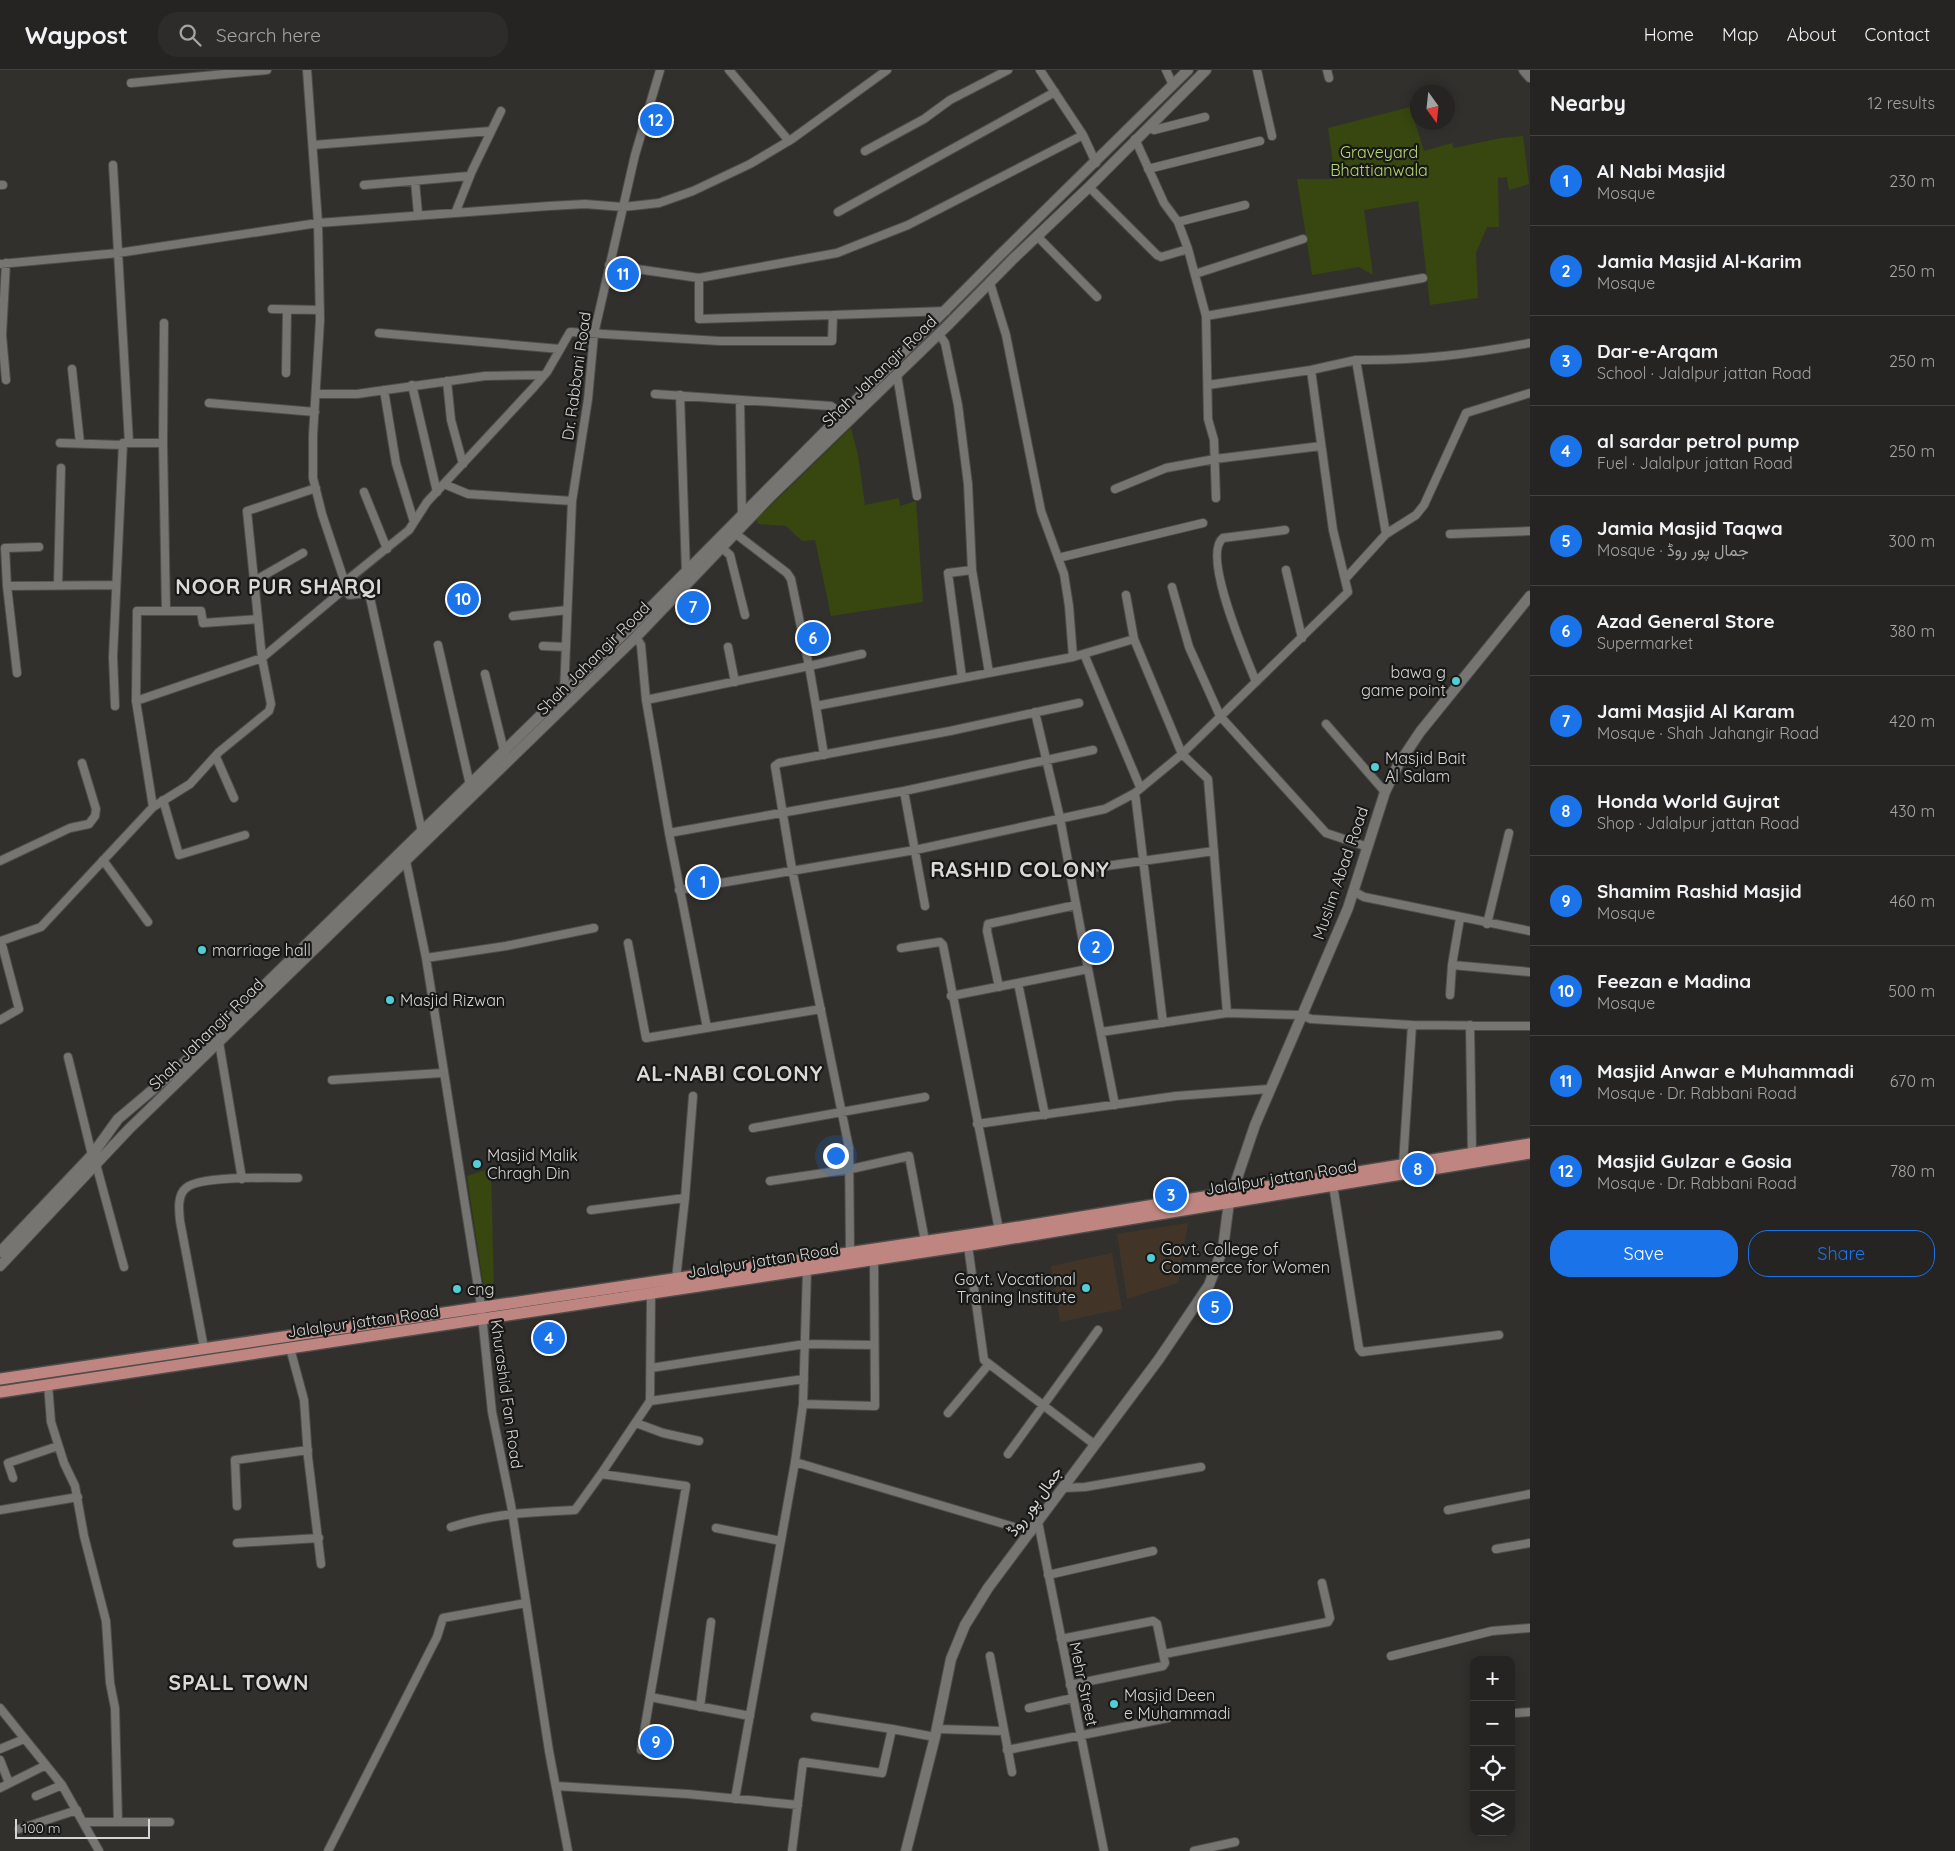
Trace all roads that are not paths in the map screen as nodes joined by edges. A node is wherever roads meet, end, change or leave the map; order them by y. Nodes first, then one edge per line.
1 (267, 70) edge
2 (307, 70) edge
3 (660, 70) edge
4 (729, 70) edge
5 (887, 70) edge
6 (1008, 70) edge
7 (1040, 70) edge
8 (1166, 70) edge
9 (1188, 70) edge
10 (1206, 70) edge
11 (1257, 70) edge
12 (1524, 70) edge
13 (1530, 77) edge
14 (131, 83) dead end
15 (1173, 86) junction
16 (1055, 92) junction
17 (501, 111) dead end
18 (1205, 117) dead end
19 (1148, 128) junction
20 (490, 131) junction
21 (1083, 135) junction
22 (1272, 136) dead end
23 (1135, 139) junction
24 (789, 141) junction
25 (1260, 141) dead end
26 (312, 145) junction
27 (865, 151) dead end
28 (1096, 163) junction
29 (113, 165) dead end
30 (1148, 169) junction
31 (469, 176) junction
32 (415, 181) junction
33 (364, 185) dead end
34 (1089, 187) junction
35 (1245, 205) dead end
36 (623, 207) junction
37 (456, 211) junction
38 (838, 212) dead end
39 (418, 214) junction
40 (1178, 222) junction
41 (318, 223) junction
42 (1037, 236) junction
43 (1303, 240) dead end
44 (1188, 249) junction
45 (118, 253) junction
46 (3, 263) edge
47 (608, 265) junction
48 (1195, 274) junction
49 (698, 278) junction
50 (1423, 278) dead end
51 (990, 283) junction
52 (1097, 297) dead end
53 (272, 309) dead end
54 (287, 310) junction
55 (320, 310) junction
56 (946, 311) junction
57 (833, 315) junction
58 (1206, 316) junction
59 (164, 323) dead end
60 (379, 333) dead end
61 (594, 334) junction
62 (939, 334) junction
63 (1530, 343) edge
64 (560, 349) junction
65 (1356, 360) junction
66 (72, 369) dead end
67 (1311, 370) junction
68 (286, 372) dead end
69 (544, 375) junction
70 (897, 375) junction
71 (6, 380) dead end
72 (447, 381) junction
73 (412, 385) junction
74 (1208, 385) junction
75 (384, 390) junction
76 (1530, 393) edge
77 (316, 394) junction
78 (655, 394) dead end
79 (680, 395) junction
80 (740, 400) junction
81 (209, 402) dead end
82 (315, 412) junction
83 (842, 414) junction
84 (60, 443) dead end
85 (80, 443) junction
86 (163, 443) junction
87 (126, 444) junction
88 (1321, 446) junction
89 (1215, 460) junction
90 (463, 464) junction
91 (61, 468) dead end
92 (444, 484) junction
93 (316, 488) junction
94 (1115, 488) dead end
95 (364, 492) dead end
96 (437, 492) junction
97 (917, 496) dead end
98 (1216, 498) dead end
99 (572, 501) junction
100 (742, 516) junction
101 (414, 522) junction
102 (1203, 523) dead end
103 (1285, 530) dead end
104 (1530, 531) edge
105 (736, 534) junction
106 (1386, 534) junction
107 (1450, 534) dead end
108 (38, 546) dead end
109 (722, 548) junction
110 (387, 549) junction
111 (303, 553) dead end
112 (1058, 558) junction
113 (972, 570) junction
114 (1286, 570) dead end
115 (686, 572) junction
116 (1346, 578) junction
117 (254, 581) junction
118 (346, 581) junction
119 (58, 585) junction
120 (7, 586) junction
121 (116, 586) junction
122 (1172, 588) dead end
123 (1126, 595) dead end
124 (1530, 596) edge
125 (567, 610) junction
126 (166, 611) junction
127 (745, 615) dead end
128 (513, 616) dead end
129 (258, 619) junction
130 (636, 637) junction
131 (1302, 638) junction
132 (1134, 639) junction
133 (438, 645) dead end
134 (543, 646) dead end
135 (566, 647) junction
136 (728, 647) dead end
137 (862, 654) dead end
138 (1084, 654) junction
139 (1073, 657) junction
140 (262, 658) junction
141 (808, 666) junction
142 (17, 673) dead end
143 (989, 673) junction
144 (485, 674) dead end
145 (962, 678) junction
146 (735, 682) junction
147 (1256, 682) junction
148 (564, 693) junction
149 (646, 700) junction
150 (136, 701) junction
151 (1078, 703) dead end
152 (115, 706) dead end
153 (816, 706) junction
154 (1036, 712) junction
155 (1220, 716) junction
156 (1326, 724) dead end
157 (1093, 750) dead end
158 (504, 752) junction
159 (1182, 754) junction
160 (824, 755) junction
161 (216, 757) junction
162 (1046, 762) junction
163 (82, 763) dead end
164 (470, 785) junction
165 (1138, 790) junction
166 (904, 791) junction
167 (1384, 792) junction
168 (234, 798) dead end
169 (163, 800) junction
170 (153, 806) junction
171 (783, 811) junction
172 (1060, 818) junction
173 (422, 832) junction
174 (669, 833) junction
175 (1509, 833) dead end
176 (245, 835) dead end
177 (1368, 847) junction
178 (915, 850) junction
179 (1214, 851) junction
180 (403, 857) junction
181 (103, 860) junction
182 (0, 861) edge
183 (1143, 861) junction
184 (792, 870) junction
185 (1070, 871) junction
186 (679, 890) junction
187 (1353, 891) junction
188 (1076, 905) junction
189 (925, 906) dead end
190 (1460, 918) junction
191 (148, 922) dead end
192 (1487, 924) junction
193 (594, 928) dead end
194 (1530, 931) edge
195 (628, 943) dead end
196 (901, 948) dead end
197 (426, 958) junction
198 (1452, 965) junction
199 (1088, 969) junction
200 (1530, 972) edge
201 (1018, 983) junction
202 (999, 986) junction
203 (1450, 995) dead end
204 (951, 996) junction
205 (820, 1009) junction
206 (1227, 1013) junction
207 (1301, 1015) junction
208 (0, 1020) edge
209 (1163, 1023) junction
210 (1412, 1025) junction
211 (1470, 1026) junction
212 (1530, 1026) edge
213 (707, 1028) junction
214 (1101, 1032) junction
215 (215, 1039) junction
216 (68, 1057) dead end
217 (442, 1073) junction
218 (332, 1080) dead end
219 (1269, 1089) junction
220 (693, 1096) dead end
221 (926, 1097) dead end
222 (1115, 1105) junction
223 (842, 1113) junction
224 (1044, 1115) junction
225 (977, 1124) junction
226 (753, 1128) dead end
227 (1526, 1149) edge
228 (1472, 1153) junction
229 (94, 1160) junction
230 (1403, 1164) junction
231 (851, 1169) junction
232 (298, 1178) dead end
233 (242, 1179) junction
234 (770, 1181) dead end
235 (1334, 1185) junction
236 (1231, 1197) junction
237 (685, 1198) junction
238 (591, 1210) dead end
239 (999, 1230) junction
240 (982, 1238) junction
241 (925, 1241) junction
242 (968, 1246) junction
243 (0, 1252) edge
244 (850, 1252) junction
245 (826, 1255) junction
246 (874, 1259) junction
247 (0, 1266) edge
248 (124, 1267) dead end
249 (822, 1267) junction
250 (808, 1270) junction
251 (676, 1279) junction
252 (565, 1294) junction
253 (651, 1294) junction
254 (481, 1306) junction
255 (564, 1307) junction
256 (482, 1320) junction
257 (1098, 1330) dead end
258 (1500, 1335) dead end
259 (805, 1344) junction
260 (874, 1345) junction
261 (204, 1348) junction
262 (290, 1348) junction
263 (138, 1358) junction
264 (989, 1364) junction
265 (650, 1368) junction
266 (138, 1370) junction
267 (0, 1379) edge
268 (804, 1379) junction
269 (48, 1384) junction
270 (0, 1392) edge
271 (650, 1401) junction
272 (803, 1404) junction
273 (1043, 1405) junction
274 (948, 1413) dead end
275 (636, 1422) junction
276 (699, 1440) dead end
277 (1094, 1444) junction
278 (58, 1446) junction
279 (308, 1450) junction
280 (1008, 1454) dead end
281 (795, 1462) junction
282 (1201, 1467) dead end
283 (601, 1474) junction
284 (13, 1478) dead end
285 (1064, 1488) junction
286 (1530, 1494) edge
287 (78, 1497) junction
288 (238, 1506) dead end
289 (0, 1510) edge
290 (1448, 1510) dead end
291 (512, 1513) junction
292 (1038, 1522) junction
293 (451, 1527) dead end
294 (716, 1528) dead end
295 (1031, 1532) junction
296 (319, 1538) junction
297 (781, 1540) junction
298 (237, 1543) dead end
299 (1530, 1543) edge
300 (1496, 1549) dead end
301 (1153, 1551) dead end
302 (321, 1564) dead end
303 (1048, 1574) junction
304 (1322, 1583) dead end
305 (526, 1603) junction
306 (711, 1622) dead end
307 (1530, 1628) edge
308 (1061, 1639) junction
309 (1164, 1654) junction
310 (990, 1656) dead end
311 (1391, 1656) dead end
312 (1070, 1685) junction
313 (650, 1697) junction
314 (1073, 1698) junction
315 (700, 1707) junction
316 (0, 1708) edge
317 (1029, 1708) dead end
318 (1530, 1712) edge
319 (1516, 1713) dead end
320 (750, 1716) junction
321 (815, 1717) dead end
322 (1168, 1718) dead end
323 (892, 1729) junction
324 (1004, 1731) junction
325 (936, 1733) junction
326 (1081, 1736) junction
327 (24, 1739) junction
328 (0, 1749) edge
329 (641, 1750) dead end
330 (1008, 1750) junction
331 (0, 1760) edge
332 (46, 1765) junction
333 (1012, 1772) dead end
334 (9, 1783) junction
335 (62, 1785) junction
336 (556, 1786) junction
337 (0, 1788) edge
338 (36, 1796) dead end
339 (735, 1799) junction
340 (798, 1805) junction
341 (77, 1810) junction
342 (85, 1822) junction
343 (118, 1822) junction
344 (170, 1822) dead end
345 (20, 1829) dead end
346 (1235, 1842) dead end
347 (99, 1851) edge
348 (328, 1851) edge
349 (568, 1851) edge
350 (792, 1851) edge
351 (906, 1851) edge
352 (1104, 1851) edge
353 (1194, 1851) edge

1 - 14 street
2 - 26 street
3 - 36 street, Dr. Rabbani Road
4 - 24 street
5 - 24 street
6 - 27 street
7 - 16 street
8 - 15 street
9 - 15 street, Shah Jahangir Road
10 - 19 street, Shah Jahangir Road
11 - 22 street
12 - 13 street
15 - 28 street, Shah Jahangir Road
16 - 21 street
16 - 38 street
17 - 20 street
18 - 19 street
19 - 23 street, Shah Jahangir Road
20 - 26 street
20 - 31 street
21 - 28 street
21 - 49 street
23 - 30 street
23 - 34 street, Shah Jahangir Road
24 - 36 street
25 - 30 street
26 - 41 street
28 - 56 street, Shah Jahangir Road
29 - 45 street
30 - 40 street
31 - 32 street
31 - 37 street
32 - 33 street
32 - 39 street
34 - 42 street, Shah Jahangir Road
34 - 44 street
35 - 40 street
36 - 37 street
36 - 47 street, Dr. Rabbani Road
37 - 39 street
39 - 41 street
40 - 44 street
41 - 45 street
41 - 55 street
42 - 51 street, Shah Jahangir Road
42 - 52 street
43 - 48 street
44 - 48 street
45 - 46 street
45 - 87 street
46 - 71 street
47 - 49 street
47 - 61 street, Dr. Rabbani Road
48 - 58 street
49 - 57 street
50 - 58 street
51 - 62 street, Shah Jahangir Road
51 - 112 street
53 - 54 street
54 - 55 street
54 - 68 street
55 - 77 street
56 - 57 street
56 - 83 street, Shah Jahangir Road
57 - 61 street
58 - 74 street
59 - 86 street
60 - 64 street
61 - 64 street
61 - 99 street, Dr. Rabbani Road
62 - 70 street, Shah Jahangir Road
62 - 113 street
63 - 65 street
64 - 69 street
65 - 67 street
65 - 106 street
66 - 85 street
67 - 74 street
67 - 88 street
69 - 72 street
69 - 90 street
70 - 97 street
70 - 105 street, Shah Jahangir Road
72 - 73 street
72 - 90 street
73 - 75 street
73 - 96 street
74 - 89 street
75 - 77 street
75 - 101 street
76 - 106 street
77 - 82 street
78 - 79 street
79 - 80 street
79 - 115 street
80 - 83 street
80 - 100 street
81 - 82 street
82 - 93 street
83 - 100 street, Shah Jahangir Road
84 - 85 street
85 - 87 street
86 - 87 street
86 - 126 street
87 - 121 street
88 - 89 street
88 - 116 street
89 - 94 street
89 - 98 street
90 - 92 street
91 - 119 street
92 - 96 street
92 - 99 street
93 - 117 street
93 - 118 street
95 - 110 street
96 - 101 street
99 - 125 street, Dr. Rabbani Road
100 - 115 street, Shah Jahangir Road
101 - 110 street
102 - 112 street
103 - 147 street
104 - 107 street
105 - 109 street, Shah Jahangir Road
105 - 141 street
106 - 116 street
108 - 120 street
109 - 127 street
109 - 130 street, Shah Jahangir Road
110 - 118 street
111 - 117 street
112 - 139 street
113 - 143 street
113 - 145 street
114 - 131 street
115 - 148 street, Shah Jahangir Road
116 - 131 street
117 - 129 street
118 - 140 street
118 - 173 street
119 - 120 street
119 - 121 street
120 - 142 street
121 - 152 street
122 - 155 street
123 - 132 street
124 - 167 street, Muslim Abad Road
125 - 128 street
125 - 135 street, Dr. Rabbani Road
126 - 129 street
126 - 150 street
129 - 140 street
130 - 149 street
130 - 180 street, Shah Jahangir Road
131 - 147 street
132 - 138 street
132 - 159 street
133 - 164 street
134 - 135 street
135 - 148 street, Dr. Rabbani Road
136 - 146 street
137 - 141 street
138 - 139 street
138 - 165 street
139 - 143 street
140 - 150 street
140 - 161 street
141 - 146 street
141 - 153 street
143 - 145 street
144 - 158 street
145 - 153 street
146 - 149 street
147 - 155 street
148 - 158 street, Shah Jahangir Road
149 - 174 street
150 - 170 street
151 - 154 street
153 - 160 street
154 - 160 street
154 - 162 street
155 - 159 street
155 - 177 street
156 - 167 street
157 - 162 street
158 - 164 street, Shah Jahangir Road
159 - 165 street
159 - 179 street
160 - 171 street
161 - 168 street
161 - 169 street
162 - 166 street
162 - 172 street
163 - 182 street
164 - 173 street, Shah Jahangir Road
165 - 172 street
165 - 183 street
166 - 171 street
166 - 178 street
167 - 177 street, Muslim Abad Road
169 - 170 street
169 - 176 street
170 - 181 street
171 - 174 street
171 - 184 street
172 - 178 street
172 - 185 street
173 - 180 street, Shah Jahangir Road
174 - 186 street
175 - 192 street
177 - 187 street, Muslim Abad Road
178 - 184 street
178 - 189 street
179 - 183 street
179 - 206 street
180 - 197 street, Khurashid Fan Road
180 - 215 street
181 - 191 street
181 - 208 street
183 - 185 street
183 - 209 street
184 - 186 street
184 - 205 street
185 - 188 street
186 - 213 street
187 - 190 street
187 - 207 street, Muslim Abad Road
188 - 199 street
188 - 202 street
190 - 192 street
190 - 198 street
192 - 194 street
193 - 197 street
195 - 213 street
196 - 204 street
197 - 217 street, Khurashid Fan Road
198 - 200 street
198 - 203 street
199 - 201 street
199 - 214 street
201 - 202 street
201 - 224 street
202 - 204 street
204 - 225 street
205 - 213 street
205 - 223 street
206 - 207 street
206 - 209 street
207 - 210 street
207 - 219 street, Muslim Abad Road
209 - 214 street
210 - 211 street
210 - 230 street
211 - 212 street
211 - 228 street
214 - 222 street
215 - 229 street, Shah Jahangir Road
215 - 229 street
215 - 233 street
216 - 229 street
217 - 218 street
217 - 254 street, Khurashid Fan Road
219 - 222 street
219 - 236 street, Muslim Abad Road
220 - 237 street
221 - 223 street
222 - 224 street
223 - 226 street
223 - 231 street
224 - 225 street
225 - 239 street
227 - 228 main road, Jalalpur jattan Road
227 - 235 main road, Jalalpur jattan Road
228 - 230 main road, Jalalpur jattan Road
229 - 243 street
229 - 247 street, Shah Jahangir Road
229 - 248 street
230 - 236 main road, Jalalpur jattan Road
231 - 234 street
231 - 241 street
231 - 244 street
232 - 233 street
233 - 261 street
235 - 236 main road, Jalalpur jattan Road
235 - 258 street
236 - 239 main road, Jalalpur jattan Road
236 - 240 main road, Jalalpur jattan Road
236 - 277 street, جمال پور روڈ
237 - 238 street
237 - 251 street
239 - 240 main road, Jalalpur jattan Road
240 - 241 main road, Jalalpur jattan Road
240 - 242 main road, Jalalpur jattan Road
241 - 244 main road, Jalalpur jattan Road
242 - 246 main road, Jalalpur jattan Road
242 - 264 street
244 - 245 main road, Jalalpur jattan Road
245 - 249 main road
245 - 251 main road, Jalalpur jattan Road
246 - 249 main road, Jalalpur jattan Road
246 - 260 street
249 - 250 main road, Jalalpur jattan Road
250 - 253 main road, Jalalpur jattan Road
250 - 259 street
251 - 252 main road, Jalalpur jattan Road
252 - 254 main road, Jalalpur jattan Road
252 - 255 main road
253 - 255 main road, Jalalpur jattan Road
253 - 265 street
254 - 256 street, Khurashid Fan Road
254 - 261 main road, Jalalpur jattan Road
255 - 256 main road, Jalalpur jattan Road
256 - 262 main road, Jalalpur jattan Road
256 - 291 street, Khurashid Fan Road
257 - 273 street
259 - 260 street
259 - 265 street
259 - 268 street
260 - 272 street
261 - 263 main road, Jalalpur jattan Road
262 - 266 main road, Jalalpur jattan Road
262 - 279 street
263 - 266 main road
263 - 267 main road, Jalalpur jattan Road
264 - 273 street
264 - 274 street
265 - 271 street
266 - 269 main road, Jalalpur jattan Road
268 - 271 street
268 - 272 street
269 - 270 main road, Jalalpur jattan Road
269 - 278 street
271 - 275 street
272 - 281 street
273 - 277 street
273 - 280 street
275 - 276 street
275 - 283 street
277 - 285 street, جمال پور روڈ
278 - 284 street
278 - 287 street
279 - 288 street
279 - 296 street
281 - 295 street
281 - 297 street
282 - 285 street
283 - 291 street
283 - 313 street
285 - 292 street, جمال پور روڈ
286 - 290 street
287 - 289 street
287 - 343 street
291 - 293 street
291 - 305 street, Khurashid Fan Road
292 - 295 street, جمال پور روڈ
292 - 303 street, Mehr Street
294 - 297 street
295 - 325 street, جمال پور روڈ
296 - 298 street
296 - 302 street
297 - 320 street
299 - 300 street
301 - 303 street
303 - 308 street, Mehr Street
304 - 309 street
305 - 336 street, Khurashid Fan Road
305 - 348 street
306 - 315 street
307 - 311 street
308 - 309 street
308 - 312 street, Mehr Street
309 - 312 street
310 - 324 street
312 - 314 street, Mehr Street
313 - 315 street
313 - 329 street
314 - 317 street
314 - 326 street, Mehr Street
315 - 320 street
316 - 327 street
318 - 319 street
320 - 339 street
321 - 323 street
322 - 326 street
323 - 325 street
323 - 340 street
324 - 325 street
324 - 330 street
325 - 351 street, جمال پور روڈ
326 - 330 street
326 - 352 street, Mehr Street
327 - 328 street
327 - 332 street
330 - 333 street
331 - 334 street
332 - 334 street
332 - 335 street
334 - 337 street
335 - 338 street
335 - 341 street
336 - 339 street
336 - 349 street, Khurashid Fan Road
339 - 340 street
340 - 350 street
341 - 342 street
341 - 345 street
342 - 343 street
342 - 347 street
343 - 344 street
346 - 353 street

